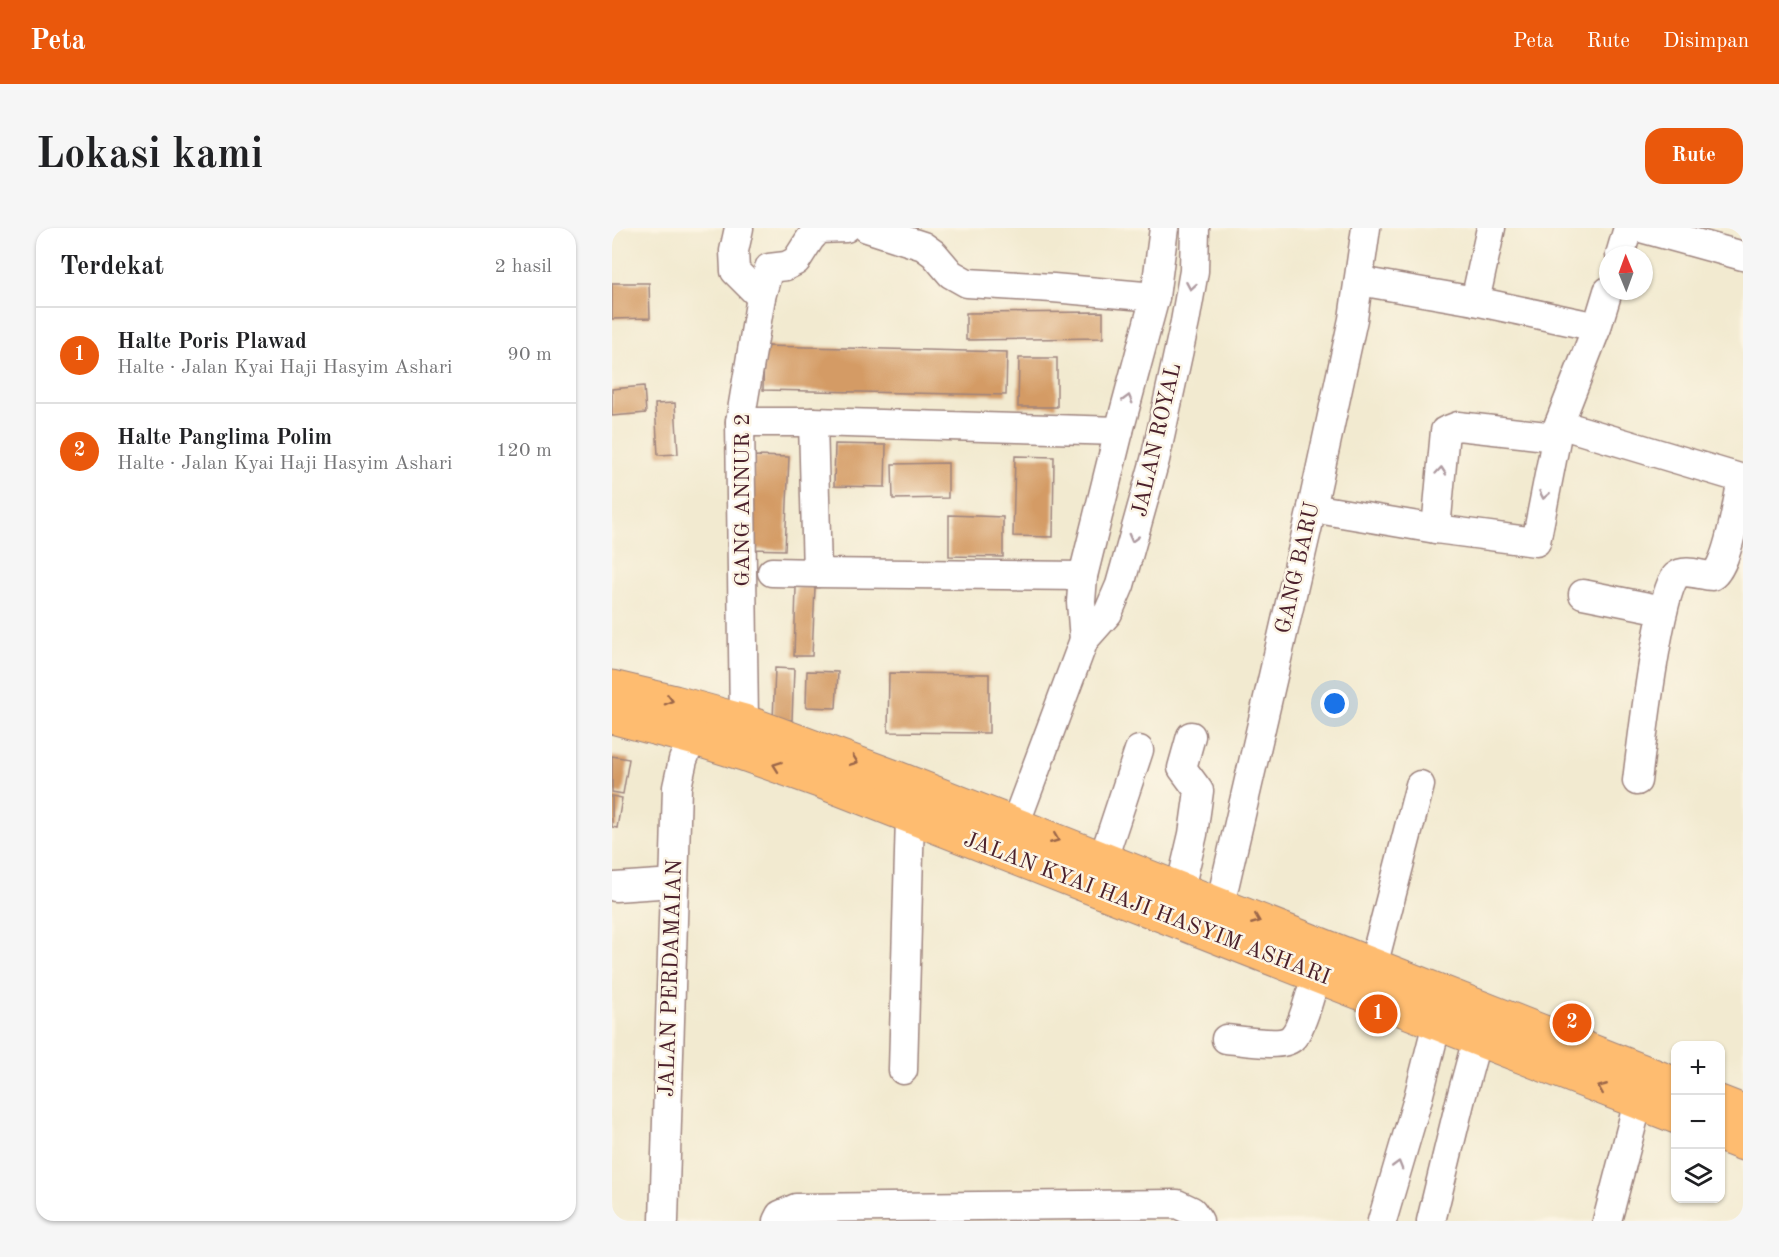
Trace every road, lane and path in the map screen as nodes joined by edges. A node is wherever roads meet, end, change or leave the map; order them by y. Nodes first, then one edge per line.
1 (739, 228) edge
2 (845, 228) edge
3 (867, 228) edge
4 (1164, 228) edge
5 (1194, 228) edge
6 (1366, 228) edge
7 (1491, 228) edge
8 (1628, 228) edge
9 (1641, 228) edge
10 (1623, 246) edge
11 (1743, 256) edge
12 (1359, 281) junction
13 (761, 297) junction
14 (1155, 297) junction
15 (1605, 300) edge
16 (1475, 301) junction
17 (1597, 327) junction
18 (740, 422) junction
19 (813, 422) junction
20 (1119, 431) junction
21 (1557, 431) junction
22 (1743, 479) edge
23 (1312, 508) junction
24 (1436, 529) junction
25 (771, 572) dead end
26 (817, 573) junction
27 (1083, 576) junction
28 (1583, 594) dead end
29 (1663, 610) junction
30 (1084, 640) junction
31 (612, 687) edge
32 (612, 717) edge
33 (744, 721) junction
34 (1191, 736) dead end
35 (692, 738) junction
36 (1139, 750) dead end
37 (1637, 781) dead end
38 (1420, 785) dead end
39 (910, 817) junction
40 (1016, 823) junction
41 (1004, 853) junction
42 (1103, 859) junction
43 (674, 883) junction
44 (615, 887) dead end
45 (1180, 889) junction
46 (1220, 905) junction
47 (1373, 966) junction
48 (1316, 975) junction
49 (1441, 1008) junction
50 (1481, 1024) junction
51 (1226, 1039) dead end
52 (903, 1070) dead end
53 (1671, 1082) edge
54 (1638, 1102) junction
55 (1725, 1104) edge
56 (1743, 1111) edge
57 (1671, 1115) edge
58 (1725, 1137) edge
59 (1743, 1144) edge
60 (664, 1221) edge
61 (777, 1221) edge
62 (1199, 1221) edge
63 (1382, 1221) edge
64 (1431, 1221) edge
65 (1607, 1221) edge

1 - 13 street
2 - 13 street, GANG ANNUR 2
3 - 14 street
4 - 14 street, JALAN ROYAL
5 -> 30 street, JALAN ROYAL
6 - 12 street, GANG BARU
7 - 16 street
8 - 10 street
9 - 11 street
12 - 16 street
12 - 23 street, GANG BARU
13 - 18 street, GANG ANNUR 2
20 -> 14 street, JALAN ROYAL
15 - 17 street
16 - 17 street
17 - 21 street
18 - 19 street
18 - 33 street, GANG ANNUR 2
19 - 20 street
19 - 26 street
20 - 27 street, JALAN ROYAL
21 - 22 street
24 -> 21 street
21 -> 24 street
22 - 29 street
23 - 24 street
23 - 46 street, GANG BARU
25 - 26 street
26 - 27 street
27 - 30 street, JALAN ROYAL
28 - 29 street
29 - 37 street
30 - 40 street, JALAN ROYAL
31 -> 33 main road, JALAN KYAI HAJI HASYIM ASHARI
32 - 35 main road, JALAN KYAI HAJI HASYIM ASHARI
33 -> 40 main road, JALAN KYAI HAJI HASYIM ASHARI
34 - 45 street
39 -> 35 main road, JALAN KYAI HAJI HASYIM ASHARI
35 - 43 street, JALAN PERDAMAIAN
36 - 42 street
38 - 47 street
39 - 41 main road, JALAN KYAI HAJI HASYIM ASHARI
39 - 52 street
40 - 41 street, JALAN ROYAL
40 -> 42 main road, JALAN KYAI HAJI HASYIM ASHARI
41 - 48 main road, JALAN KYAI HAJI HASYIM ASHARI
42 - 45 main road, JALAN KYAI HAJI HASYIM ASHARI
43 - 44 street
43 - 60 street, JALAN PERDAMAIAN
45 - 46 main road, JALAN KYAI HAJI HASYIM ASHARI
46 -> 47 main road, JALAN KYAI HAJI HASYIM ASHARI
47 - 49 main road, JALAN KYAI HAJI HASYIM ASHARI
48 - 49 main road, JALAN KYAI HAJI HASYIM ASHARI
48 - 51 street
49 - 50 main road, JALAN KYAI HAJI HASYIM ASHARI
63 -> 49 street
50 - 53 main road, JALAN KYAI HAJI HASYIM ASHARI
54 -> 50 main road, JALAN KYAI HAJI HASYIM ASHARI
50 - 64 street
54 - 57 main road, JALAN KYAI HAJI HASYIM ASHARI
54 - 65 street
55 - 56 main road
58 - 59 main road
61 - 62 street

